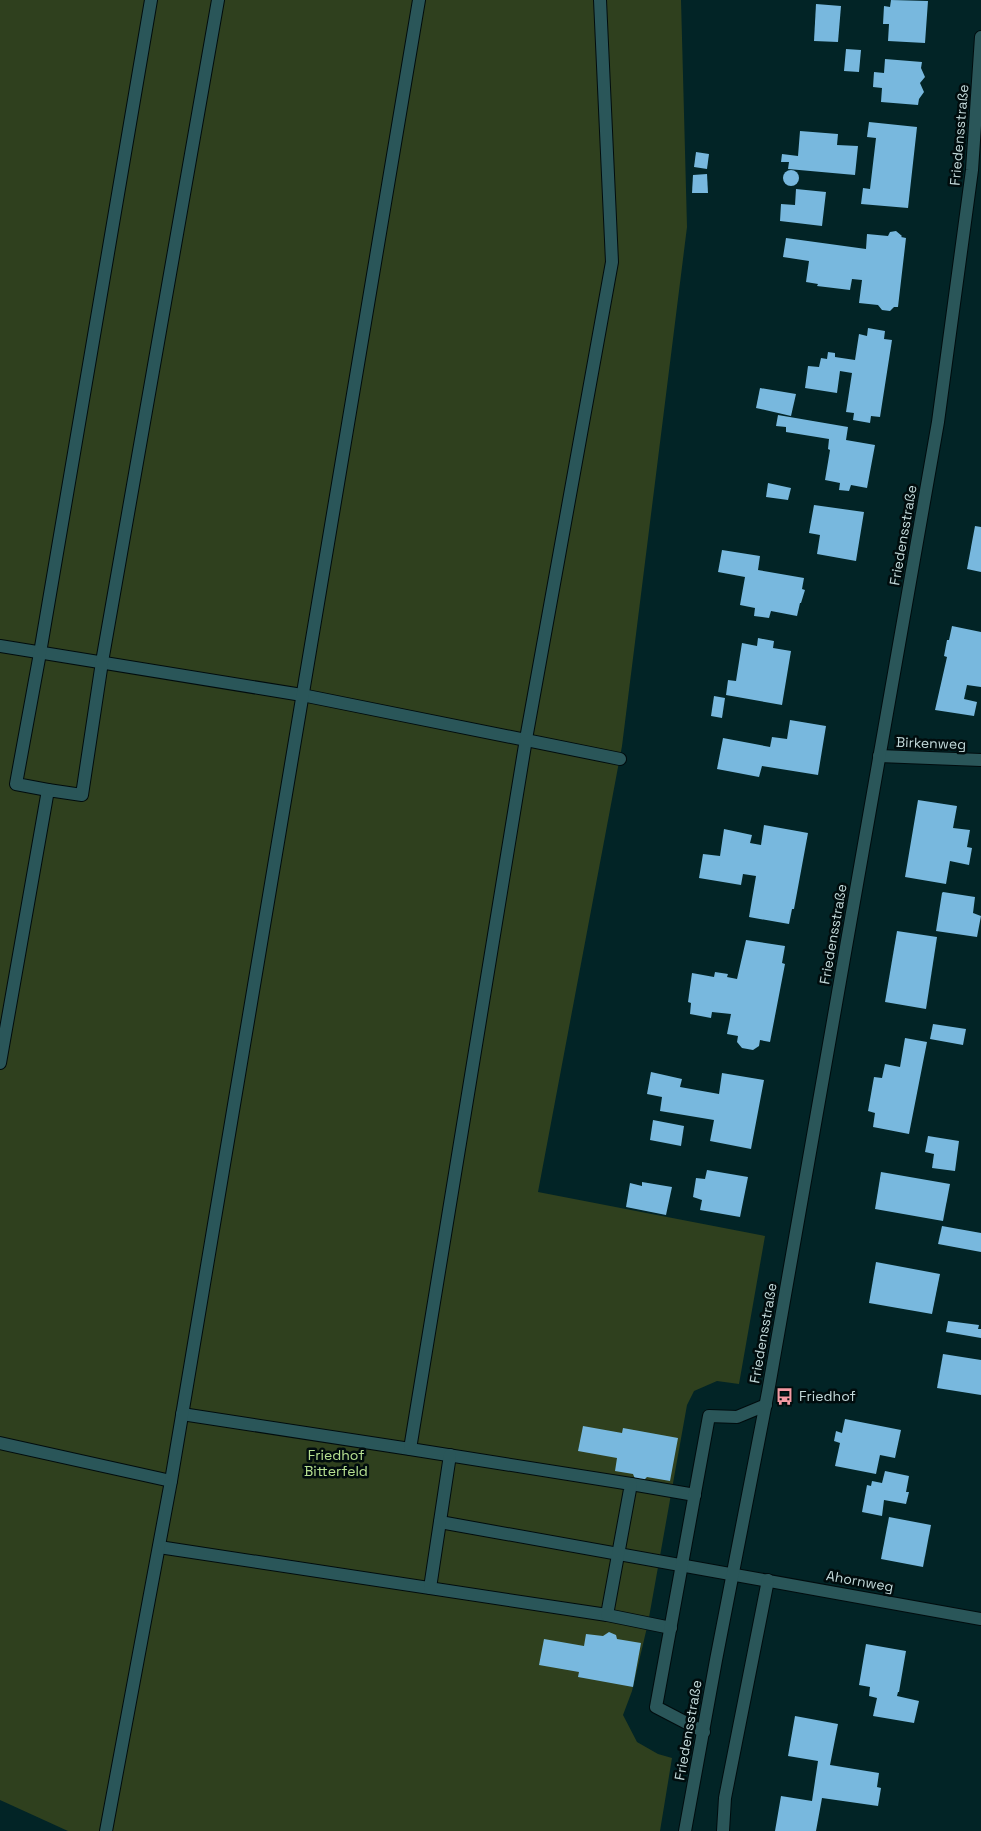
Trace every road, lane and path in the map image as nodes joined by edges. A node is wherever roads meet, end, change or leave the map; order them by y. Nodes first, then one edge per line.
1 (150, 0) edge
2 (218, 0) edge
3 (419, 0) edge
4 (600, 0) edge
5 (981, 37) edge
6 (0, 646) edge
7 (40, 653) junction
8 (102, 662) junction
9 (302, 696) junction
10 (526, 739) junction
11 (879, 756) junction
12 (620, 758) dead end
13 (981, 760) edge
14 (48, 790) junction
15 (0, 1063) edge
16 (766, 1405) junction
17 (182, 1414) junction
18 (0, 1443) edge
19 (410, 1449) junction
20 (450, 1455) junction
21 (171, 1480) junction
22 (631, 1484) junction
23 (695, 1495) junction
24 (440, 1522) junction
25 (159, 1547) junction
26 (618, 1554) junction
27 (682, 1565) junction
28 (733, 1574) junction
29 (768, 1580) junction
30 (430, 1588) junction
31 (608, 1615) junction
32 (981, 1618) edge
33 (671, 1628) junction
34 (704, 1732) junction
35 (106, 1831) edge
36 (685, 1831) edge
37 (723, 1831) edge

1 - 7 street
2 - 8 street
3 - 9 street
4 - 10 street
5 - 11 street, Friedensstraße
6 - 7 street
7 - 8 street
7 - 14 street
8 - 9 street
8 - 14 street
9 - 10 street
9 - 17 street
10 - 12 street
10 - 19 street
11 - 13 street, Birkenweg
11 - 16 street, Friedensstraße
14 - 15 street
16 - 23 street
16 - 28 street, Friedensstraße
17 - 19 street
17 - 21 street
18 - 21 street
19 - 20 street
20 - 22 street
20 - 24 street
21 - 25 street
22 - 23 street
22 - 26 street
23 - 27 street
24 - 26 street, Ahornweg
24 - 30 street
25 - 30 street
25 - 35 street
26 - 27 street, Ahornweg
26 - 31 street
27 - 28 street, Ahornweg
27 - 33 street
28 - 29 street, Ahornweg
28 - 34 street, Friedensstraße
29 - 32 street, Ahornweg
29 - 37 street
30 - 31 street
31 - 33 street
33 - 34 street
34 - 36 street, Friedensstraße

